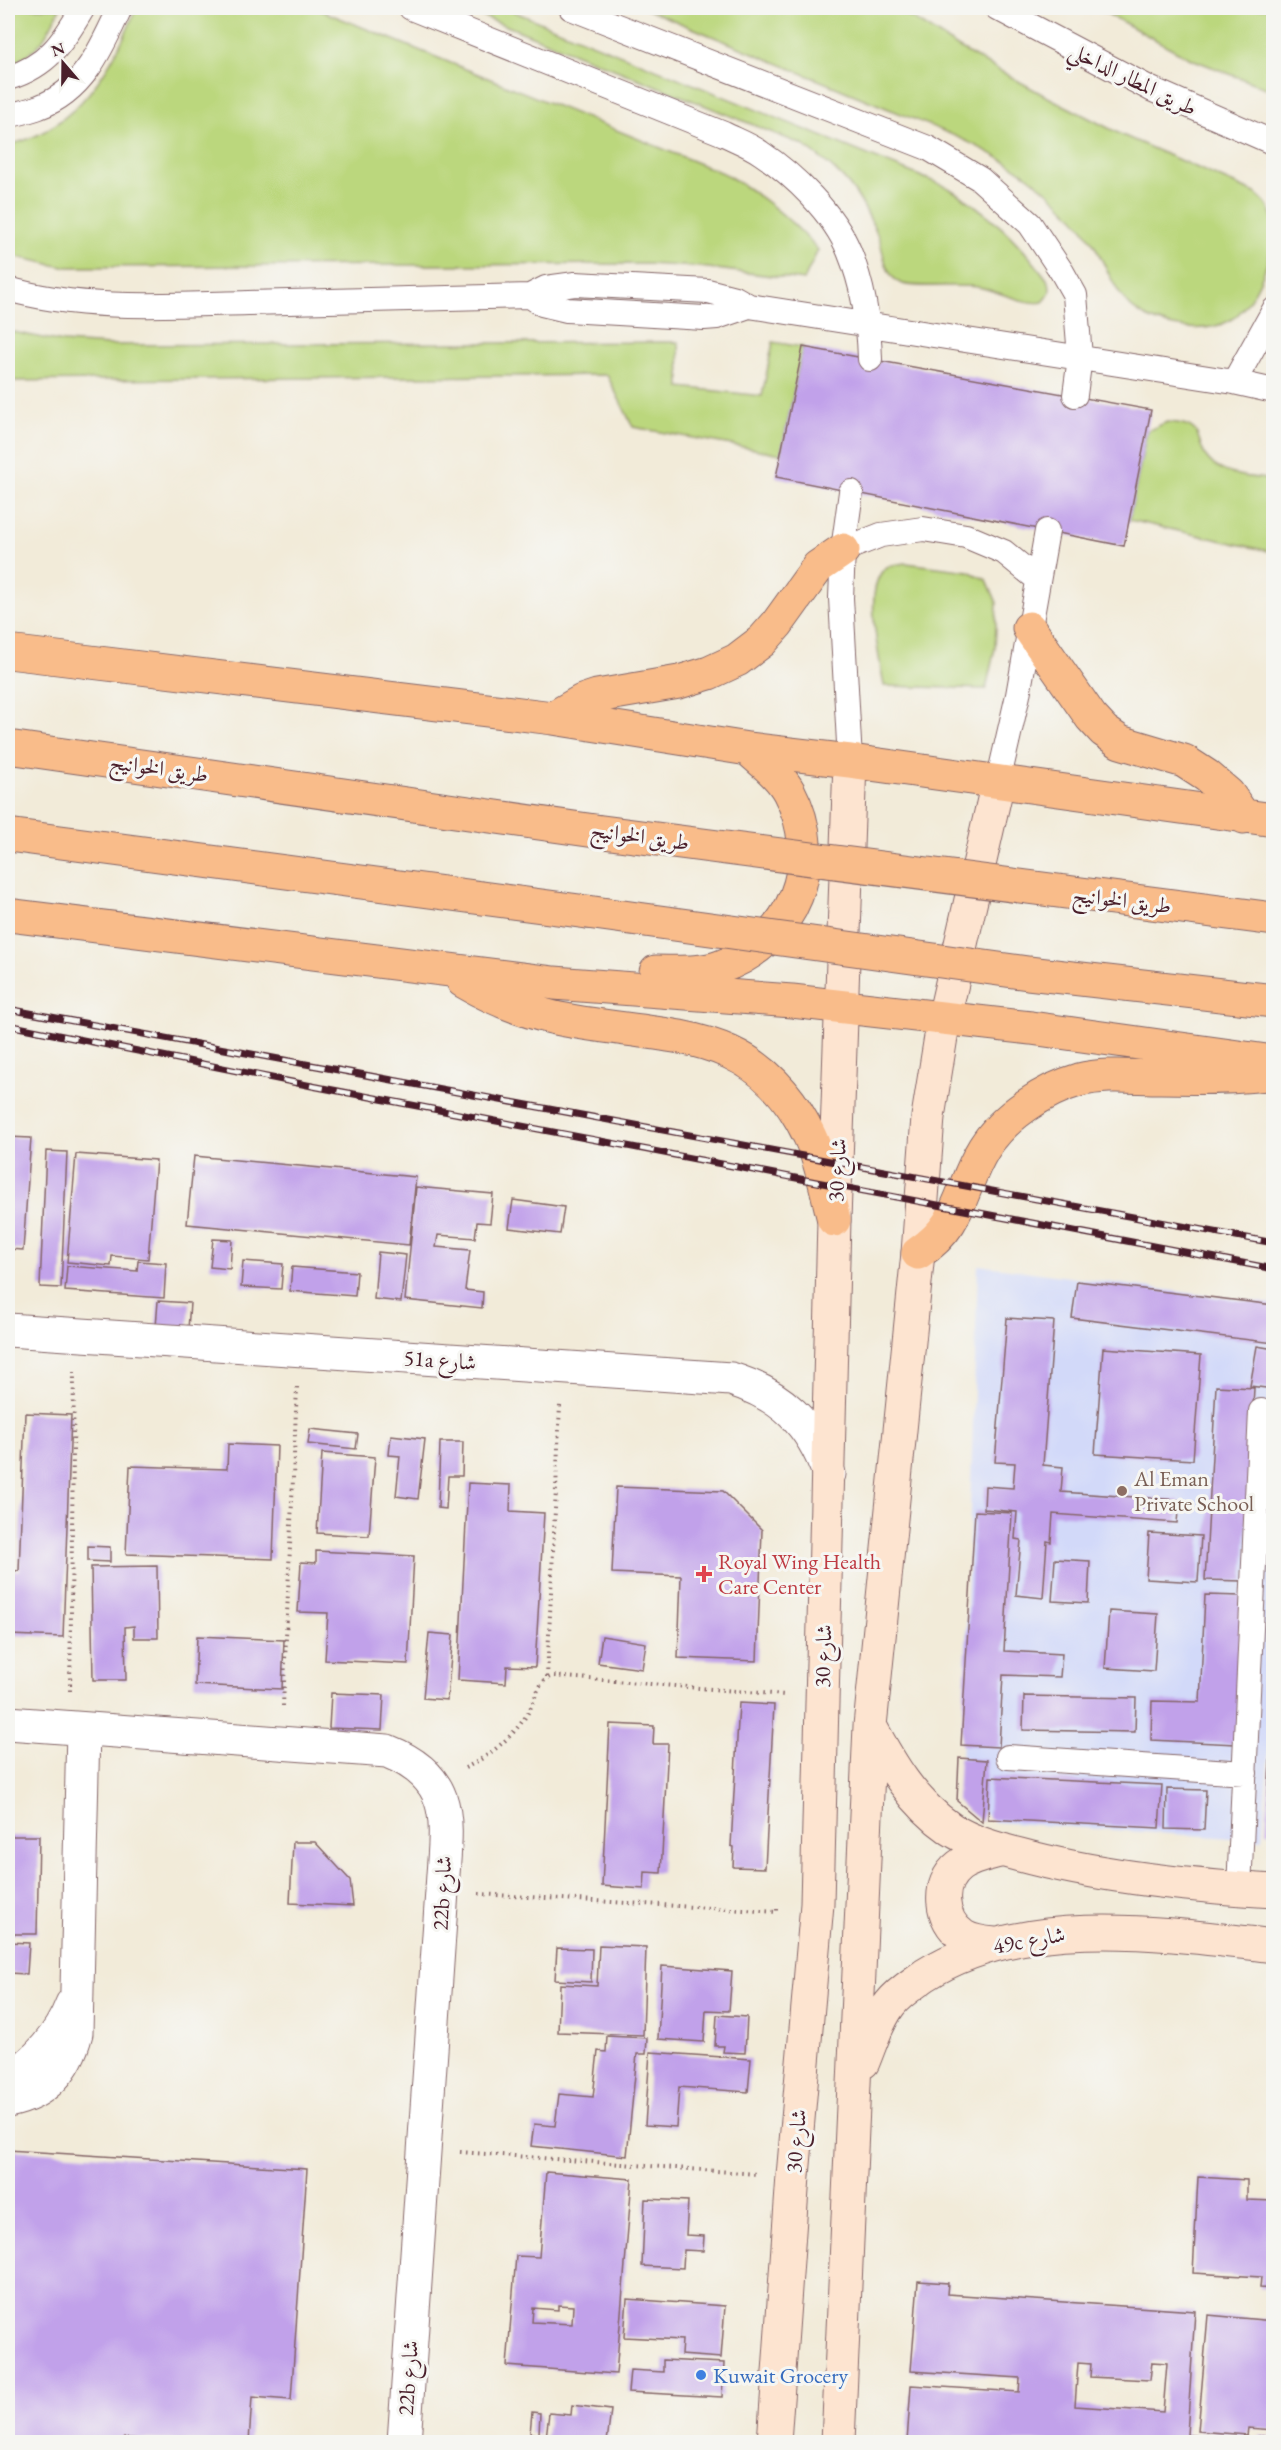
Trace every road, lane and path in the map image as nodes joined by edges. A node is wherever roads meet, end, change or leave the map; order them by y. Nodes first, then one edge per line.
1 (83, 8) edge
2 (120, 8) edge
3 (411, 8) edge
4 (571, 8) edge
5 (997, 8) edge
6 (8, 78) edge
7 (8, 116) edge
8 (1274, 143) edge
9 (8, 289) edge
10 (1274, 310) edge
11 (869, 323) junction
12 (1080, 357) junction
13 (870, 359) dead end
14 (1234, 382) junction
15 (1274, 391) edge
16 (1075, 395) dead end
17 (851, 492) dead end
18 (1047, 531) dead end
19 (843, 550) junction
20 (1037, 579) junction
21 (1029, 628) junction
22 (8, 652) edge
23 (553, 718) junction
24 (8, 747) edge
25 (748, 749) junction
26 (850, 760) junction
27 (998, 782) junction
28 (1259, 819) edge
29 (8, 835) edge
30 (8, 915) edge
31 (1274, 919) edge
32 (443, 970) junction
33 (554, 983) junction
34 (1274, 1001) edge
35 (843, 1008) junction
36 (944, 1018) junction
37 (1274, 1062) edge
38 (1274, 1073) edge
39 (834, 1220) junction
40 (918, 1253) junction
41 (8, 1330) edge
42 (74, 1335) junction
43 (299, 1350) junction
44 (562, 1368) junction
45 (1261, 1411) dead end
46 (829, 1473) junction
47 (547, 1677) junction
48 (822, 1698) junction
49 (8, 1723) edge
50 (870, 1726) junction
51 (76, 1728) junction
52 (282, 1742) junction
53 (1008, 1757) dead end
54 (1245, 1773) junction
55 (432, 1782) junction
56 (1003, 1850) junction
57 (1239, 1889) junction
58 (1274, 1891) edge
59 (442, 1892) junction
60 (778, 1900) dead end
61 (1274, 1929) edge
62 (1227, 1941) junction
63 (995, 1944) junction
64 (1274, 1946) edge
65 (77, 1992) junction
66 (8, 2078) edge
67 (854, 2086) junction
68 (8, 2101) edge
69 (423, 2149) junction
70 (793, 2176) junction
71 (404, 2442) edge
72 (774, 2442) edge
73 (838, 2442) edge

1 - 6 lane
2 - 7 lane
3 - 11 lane
4 - 12 lane
5 - 8 lane, طريق المطار الداخلي
9 - 11 lane
10 - 14 lane
11 - 12 lane
11 - 13 lane
12 - 14 lane
12 - 16 lane
14 - 15 lane
17 - 19 lane
18 - 20 lane
19 - 20 lane
19 - 23 main road
19 - 26 lane
20 - 21 lane
21 - 27 lane
21 - 28 main road
22 - 23 main road
23 - 25 main road
24 - 31 main road, طريق الخوانيج, bridge
25 - 26 main road
25 - 33 main road
26 - 27 main road
26 - 35 street, شارع 30
27 - 28 main road
27 - 36 street
29 - 34 main road, bridge
30 - 32 main road
32 - 33 main road
32 - 39 main road
33 - 35 main road
35 - 36 main road
35 - 39 street, شارع 30
36 - 37 main road
36 - 40 street
38 - 40 main road
39 - 46 street, شارع 30
40 - 50 street
41 - 42 street, 51a شارع
42 - 43 street, 51a شارع
42 - 51 path
43 - 44 street, 51a شارع
43 - 52 path
44 - 46 street, 51a شارع
44 - 47 path
45 - 54 lane
46 - 48 street, شارع 30
47 - 48 path
47 - 55 path
48 - 70 street, شارع 30
49 - 51 street, 22b شارع
50 - 56 street
50 - 67 street
51 - 52 street, 22b شارع
51 - 65 street
52 - 55 street, 22b شارع
53 - 54 lane
54 - 57 lane
55 - 59 street, 22b شارع
56 - 57 street
56 - 63 street
57 - 58 street
59 - 60 path
59 - 69 street, 22b شارع
61 - 62 street
62 - 63 street, 49c شارع
62 - 64 street, 49c شارع
63 - 67 street, 49c شارع
65 - 66 street
65 - 68 street
67 - 73 street
69 - 70 path
69 - 71 street, 22b شارع
70 - 72 street, شارع 30

